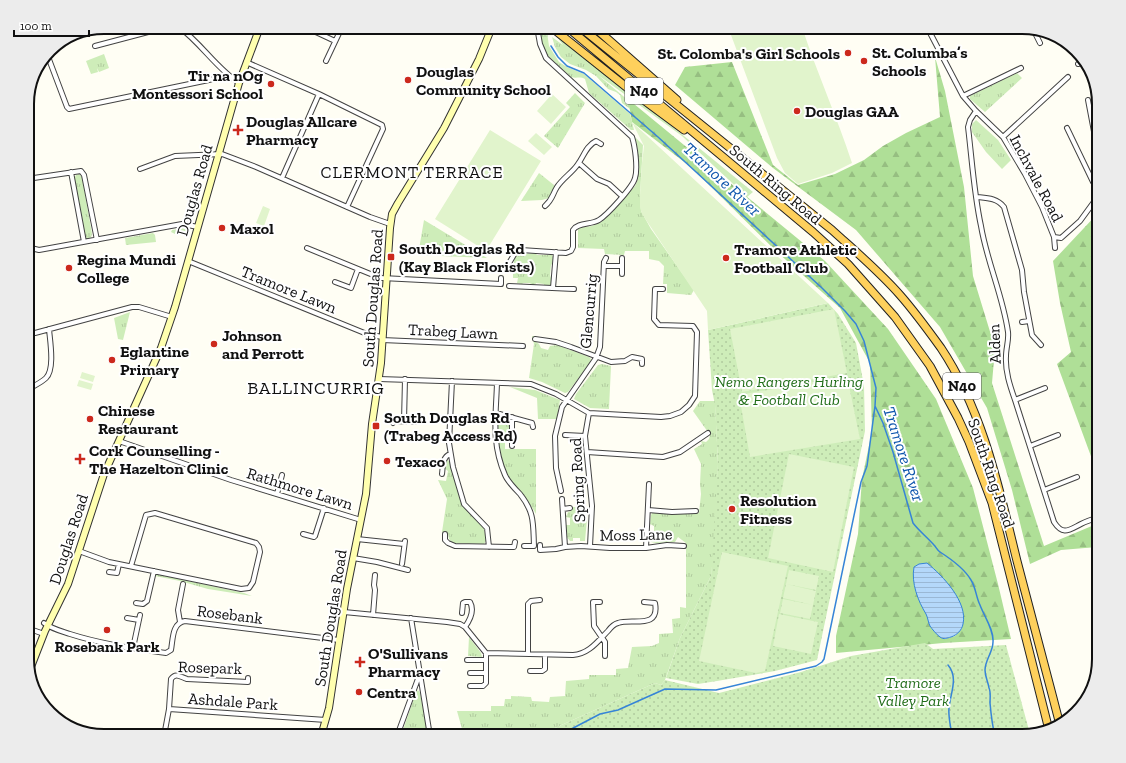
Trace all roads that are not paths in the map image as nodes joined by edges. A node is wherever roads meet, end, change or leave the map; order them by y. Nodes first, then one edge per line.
1 (140, 34) edge
2 (187, 34) edge
3 (257, 34) edge
4 (320, 34) edge
5 (338, 34) edge
6 (489, 34) edge
7 (539, 34) edge
8 (560, 34) edge
9 (575, 34) edge
10 (589, 34) edge
11 (602, 34) edge
12 (932, 34) edge
13 (1036, 36) edge
14 (335, 41) junction
15 (1040, 44) dead end
16 (95, 46) dead end
17 (49, 60) edge
18 (326, 61) dead end
19 (246, 62) junction
20 (1021, 68) dead end
21 (228, 76) junction
22 (1068, 77) dead end
23 (239, 83) junction
24 (319, 94) junction
25 (963, 96) junction
26 (1088, 100) dead end
27 (976, 111) junction
28 (1092, 121) edge
29 (1066, 128) dead end
30 (717, 137) junction
31 (1003, 137) junction
32 (601, 144) dead end
33 (218, 154) junction
34 (720, 156) junction
35 (579, 163) junction
36 (140, 169) dead end
37 (71, 172) junction
38 (34, 178) edge
39 (282, 178) junction
40 (1092, 180) edge
41 (622, 196) junction
42 (976, 197) junction
43 (1092, 205) edge
44 (545, 206) dead end
45 (347, 207) junction
46 (390, 224) junction
47 (198, 227) junction
48 (1054, 237) junction
49 (97, 240) junction
50 (84, 242) junction
51 (307, 248) dead end
52 (1055, 248) dead end
53 (34, 249) edge
54 (556, 252) junction
55 (322, 254) junction
56 (606, 258) dead end
57 (622, 258) dead end
58 (320, 259) dead end
59 (188, 261) junction
60 (508, 265) dead end
61 (604, 266) junction
62 (622, 266) junction
63 (358, 269) junction
64 (622, 274) dead end
65 (386, 278) junction
66 (501, 278) dead end
67 (335, 282) dead end
68 (509, 286) dead end
69 (553, 288) junction
70 (574, 289) dead end
71 (663, 289) dead end
72 (172, 317) junction
73 (1029, 321) junction
74 (1022, 322) dead end
75 (49, 329) junction
76 (34, 333) edge
77 (382, 338) junction
78 (535, 339) dead end
79 (1041, 345) dead end
80 (523, 346) dead end
81 (596, 358) junction
82 (642, 364) dead end
83 (379, 379) junction
84 (405, 379) junction
85 (452, 381) junction
86 (497, 383) junction
87 (34, 386) edge
88 (1045, 388) dead end
89 (566, 400) junction
90 (1015, 400) junction
91 (496, 413) junction
92 (589, 413) junction
93 (512, 417) junction
94 (404, 421) junction
95 (418, 422) dead end
96 (393, 423) dead end
97 (532, 427) dead end
98 (708, 433) dead end
99 (1058, 434) dead end
100 (565, 435) dead end
101 (585, 436) junction
102 (119, 441) junction
103 (512, 446) dead end
104 (1030, 446) junction
105 (587, 452) junction
106 (450, 454) junction
107 (442, 474) dead end
108 (282, 476) dead end
109 (1077, 477) dead end
110 (649, 484) dead end
111 (1044, 490) junction
112 (561, 491) dead end
113 (277, 494) junction
114 (562, 499) dead end
115 (324, 508) junction
116 (570, 508) dead end
117 (563, 509) junction
118 (648, 510) junction
119 (696, 511) dead end
120 (361, 520) junction
121 (1092, 520) edge
122 (304, 534) dead end
123 (445, 534) dead end
124 (357, 539) junction
125 (516, 542) dead end
126 (540, 545) dead end
127 (524, 546) dead end
128 (590, 546) junction
129 (684, 546) dead end
130 (489, 547) junction
131 (565, 547) junction
132 (646, 548) junction
133 (79, 551) junction
134 (353, 558) junction
135 (119, 564) junction
136 (402, 564) dead end
137 (131, 566) junction
138 (408, 570) dead end
139 (154, 571) junction
140 (110, 572) dead end
141 (375, 575) dead end
142 (183, 584) dead end
143 (540, 600) dead end
144 (600, 602) dead end
145 (644, 602) dead end
146 (136, 603) dead end
147 (344, 612) junction
148 (462, 613) dead end
149 (373, 614) junction
150 (127, 618) dead end
151 (411, 618) junction
152 (180, 622) junction
153 (46, 624) junction
154 (465, 627) junction
155 (34, 630) edge
156 (44, 634) junction
157 (602, 638) junction
158 (339, 640) junction
159 (133, 648) junction
160 (486, 653) junction
161 (528, 654) junction
162 (544, 655) junction
163 (605, 656) dead end
164 (34, 659) edge
165 (467, 660) dead end
166 (486, 660) junction
167 (530, 671) dead end
168 (470, 672) dead end
169 (486, 673) junction
170 (419, 676) junction
171 (248, 678) dead end
172 (171, 679) joint
173 (470, 686) dead end
174 (1040, 697) junction
175 (169, 709) junction
176 (1058, 719) edge
177 (326, 720) junction
178 (1047, 724) edge
179 (1044, 725) edge
180 (165, 729) edge
181 (323, 729) edge
182 (400, 729) edge
183 (429, 729) edge

1 - 16 street
2 - 21 street
3 - 19 main road, Douglas Road
4 - 14 street
5 - 14 street
6 - 46 main road, South Douglas Road
7 - 41 street
8 - 34 highway
9 - 34 highway, South Ring Road / N40
10 - 30 highway, South Ring Road / N40
11 - 30 highway
12 - 25 street, Inchvale Road
13 - 15 street
14 - 18 street
17 - 21 street
19 - 23 main road, Douglas Road
19 - 24 street
20 - 25 street
21 - 23 street
22 - 31 street
23 - 33 main road, Douglas Road
24 - 39 street
24 - 45 street
25 - 27 street, Inchvale Road
26 - 28 street
27 - 31 street, Inchvale Road
27 - 42 street, Alden
29 - 40 street
30 - 176 highway, South Ring Road / N40
31 - 48 street, Inchvale Road
32 - 35 street
33 - 36 street
33 - 39 street
33 - 47 main road, Douglas Road
34 - 174 highway, South Ring Road / N40
35 - 41 street
35 - 44 street
37 - 38 street
37 - 49 street
37 - 50 street
39 - 45 street
41 - 54 street
42 - 73 street
42 - 90 street, Alden
43 - 48 street, Inchvale Road
45 - 46 street
46 - 65 main road, South Douglas Road
47 - 49 street
47 - 59 main road, Douglas Road
48 - 52 street
49 - 50 street
50 - 53 street
51 - 55 street
54 - 60 street
54 - 69 street
55 - 58 street
55 - 63 street
56 - 61 street, Glencurrig
57 - 62 street, Glencurrig
59 - 72 main road, Douglas Road
59 - 77 street, Tramore Lawn
61 - 62 street, Glencurrig
61 - 81 street, Glencurrig
62 - 64 street, Glencurrig
63 - 65 street
63 - 67 street
65 - 66 street
65 - 77 main road, South Douglas Road
68 - 69 street
69 - 70 street
71 - 92 street
72 - 75 street
72 - 102 main road, Douglas Road
73 - 74 street
73 - 79 street
75 - 76 street
75 - 87 street
77 - 80 street, Trabeg Lawn
77 - 83 main road, South Douglas Road
78 - 81 street, Glencurrig
81 - 82 street, Glencurrig
81 - 89 street, Glencurrig
83 - 84 street
83 - 120 main road, South Douglas Road
84 - 85 street
84 - 94 street
85 - 86 street
85 - 106 street
86 - 89 street
86 - 91 street
88 - 90 street
89 - 92 street
89 - 112 street, Glencurrig
90 - 104 street, Alden
91 - 93 street
91 - 127 street
92 - 101 street, Spring Road
93 - 97 street
93 - 103 street
94 - 95 street
94 - 96 street
98 - 105 street
99 - 104 street
100 - 101 street
101 - 105 street, Spring Road
102 - 113 street, Rathmore Lawn
102 - 133 main road, Douglas Road
104 - 111 street, Alden
105 - 128 street, Spring Road
106 - 107 street
106 - 130 street
108 - 113 street
109 - 111 street
110 - 118 street
111 - 121 street, Alden
113 - 115 street, Rathmore Lawn
114 - 117 street
115 - 120 street, Rathmore Lawn
115 - 122 street
116 - 117 street
117 - 131 street
118 - 119 street
118 - 132 street
120 - 124 main road, South Douglas Road
123 - 130 street
124 - 134 main road, South Douglas Road
124 - 136 street
125 - 130 street
126 - 131 street, Moss Lane
128 - 131 street, Moss Lane
128 - 132 street, Moss Lane
129 - 132 street, Moss Lane
133 - 135 street
133 - 153 main road, Douglas Road
134 - 138 street
134 - 147 main road, South Douglas Road
135 - 137 street
135 - 140 street
137 - 139 street
137 - 139 street
139 - 146 street
141 - 149 street
142 - 152 street
143 - 161 street
144 - 157 street
145 - 157 street
147 - 149 street
147 - 158 main road, South Douglas Road
148 - 154 street
149 - 151 street
150 - 159 street
151 - 154 street
151 - 170 street
152 - 158 street, Rosebank
152 - 159 street, Rosebank
153 - 156 main road, Douglas Road
153 - 159 street, Rosebank
154 - 160 street
155 - 156 street
156 - 164 main road, Douglas Road
157 - 162 street
157 - 163 street
158 - 177 main road, South Douglas Road
160 - 161 street
160 - 166 street
161 - 162 street
162 - 167 street
165 - 166 street
166 - 169 street
168 - 169 street
169 - 173 street
170 - 182 street
170 - 183 street
171 - 172 street, Rosepark
172 - 175 street, Ashdale Park
174 - 178 highway, South Ring Road / N40
174 - 179 highway
175 - 177 street, Ashdale Park
175 - 180 street
177 - 181 main road, South Douglas Road

